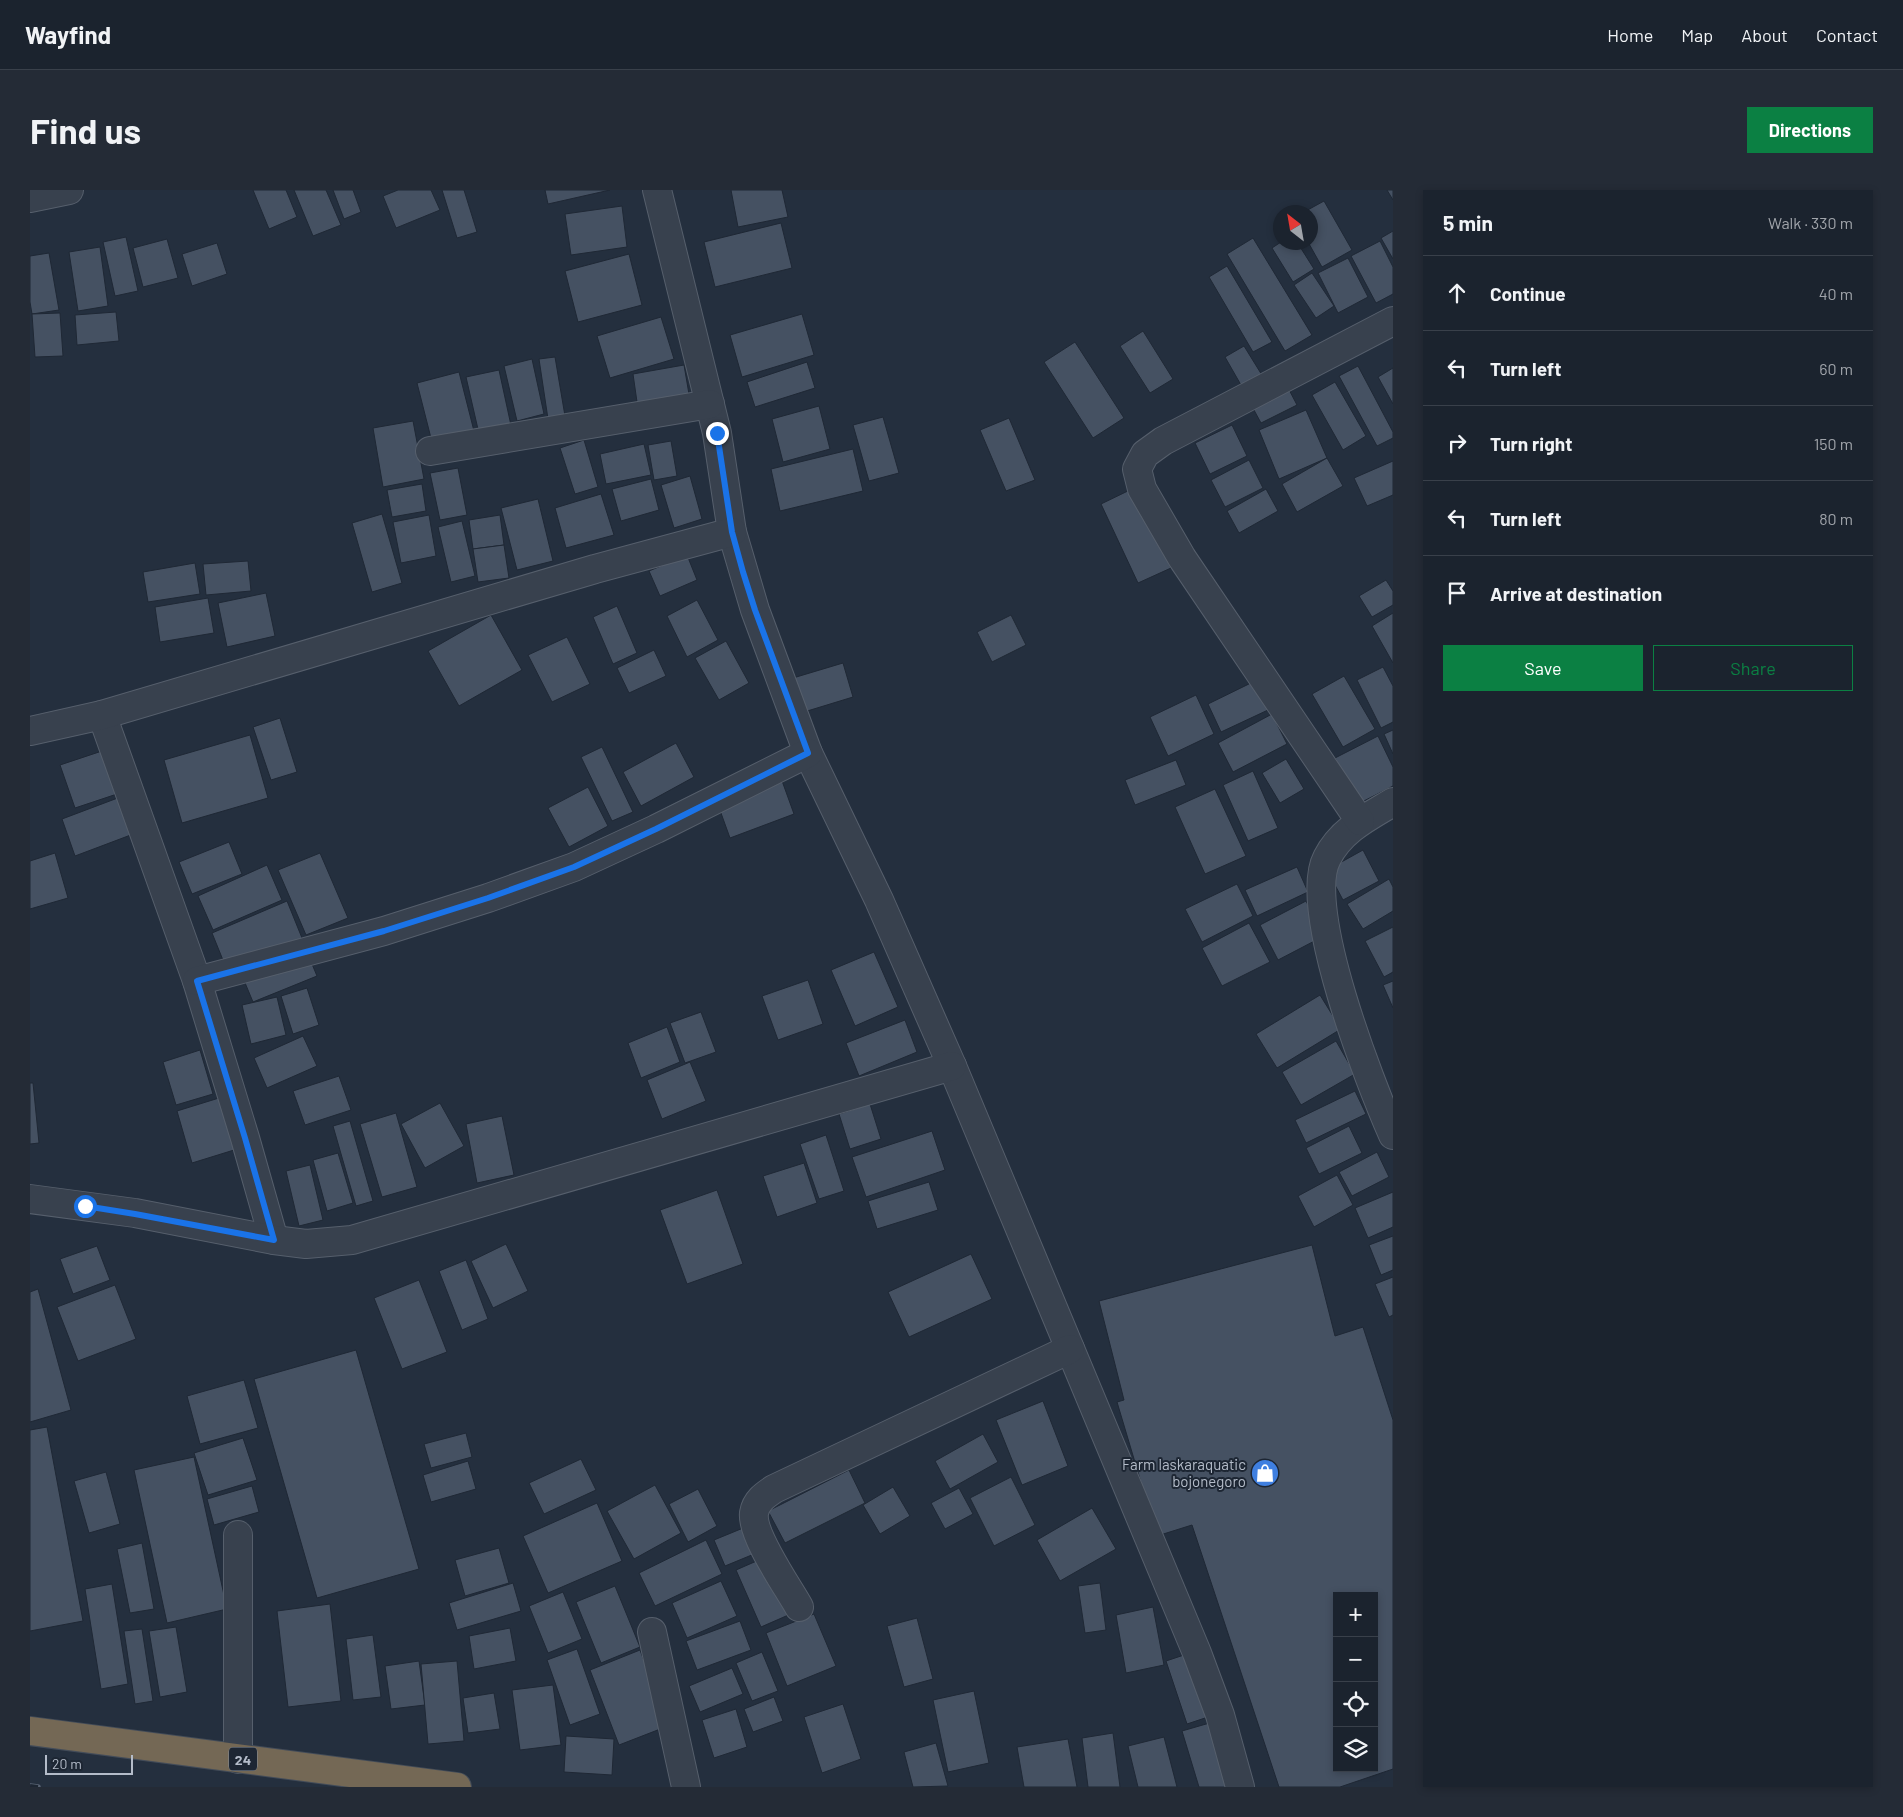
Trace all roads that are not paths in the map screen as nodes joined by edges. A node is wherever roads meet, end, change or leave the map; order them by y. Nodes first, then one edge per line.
1 (657, 190) edge
2 (61, 191) edge
3 (30, 198) edge
4 (1393, 321) edge
5 (710, 404) junction
6 (430, 451) dead end
7 (732, 532) junction
8 (102, 715) junction
9 (30, 731) edge
10 (808, 753) junction
11 (1393, 802) edge
12 (1360, 821) junction
13 (197, 981) junction
14 (952, 1066) junction
15 (1393, 1135) edge
16 (30, 1199) edge
17 (274, 1240) junction
18 (1070, 1350) junction
19 (238, 1535) dead end
20 (799, 1607) dead end
21 (652, 1632) dead end
22 (30, 1731) edge
23 (238, 1759) junction
24 (457, 1787) edge
25 (686, 1787) edge
26 (1240, 1787) edge

1 - 5 street
2 - 3 street
4 - 12 street
5 - 6 street
5 - 7 street
7 - 8 street
7 - 10 street
8 - 9 street
8 - 13 street
10 - 13 street
10 - 14 street
11 - 12 street
12 - 15 street
13 - 17 street
14 - 17 street
14 - 18 street
16 - 17 street
18 - 20 street
18 - 26 street
19 - 23 street
21 - 25 street
22 - 23 highway, 24
23 - 24 highway, 24

